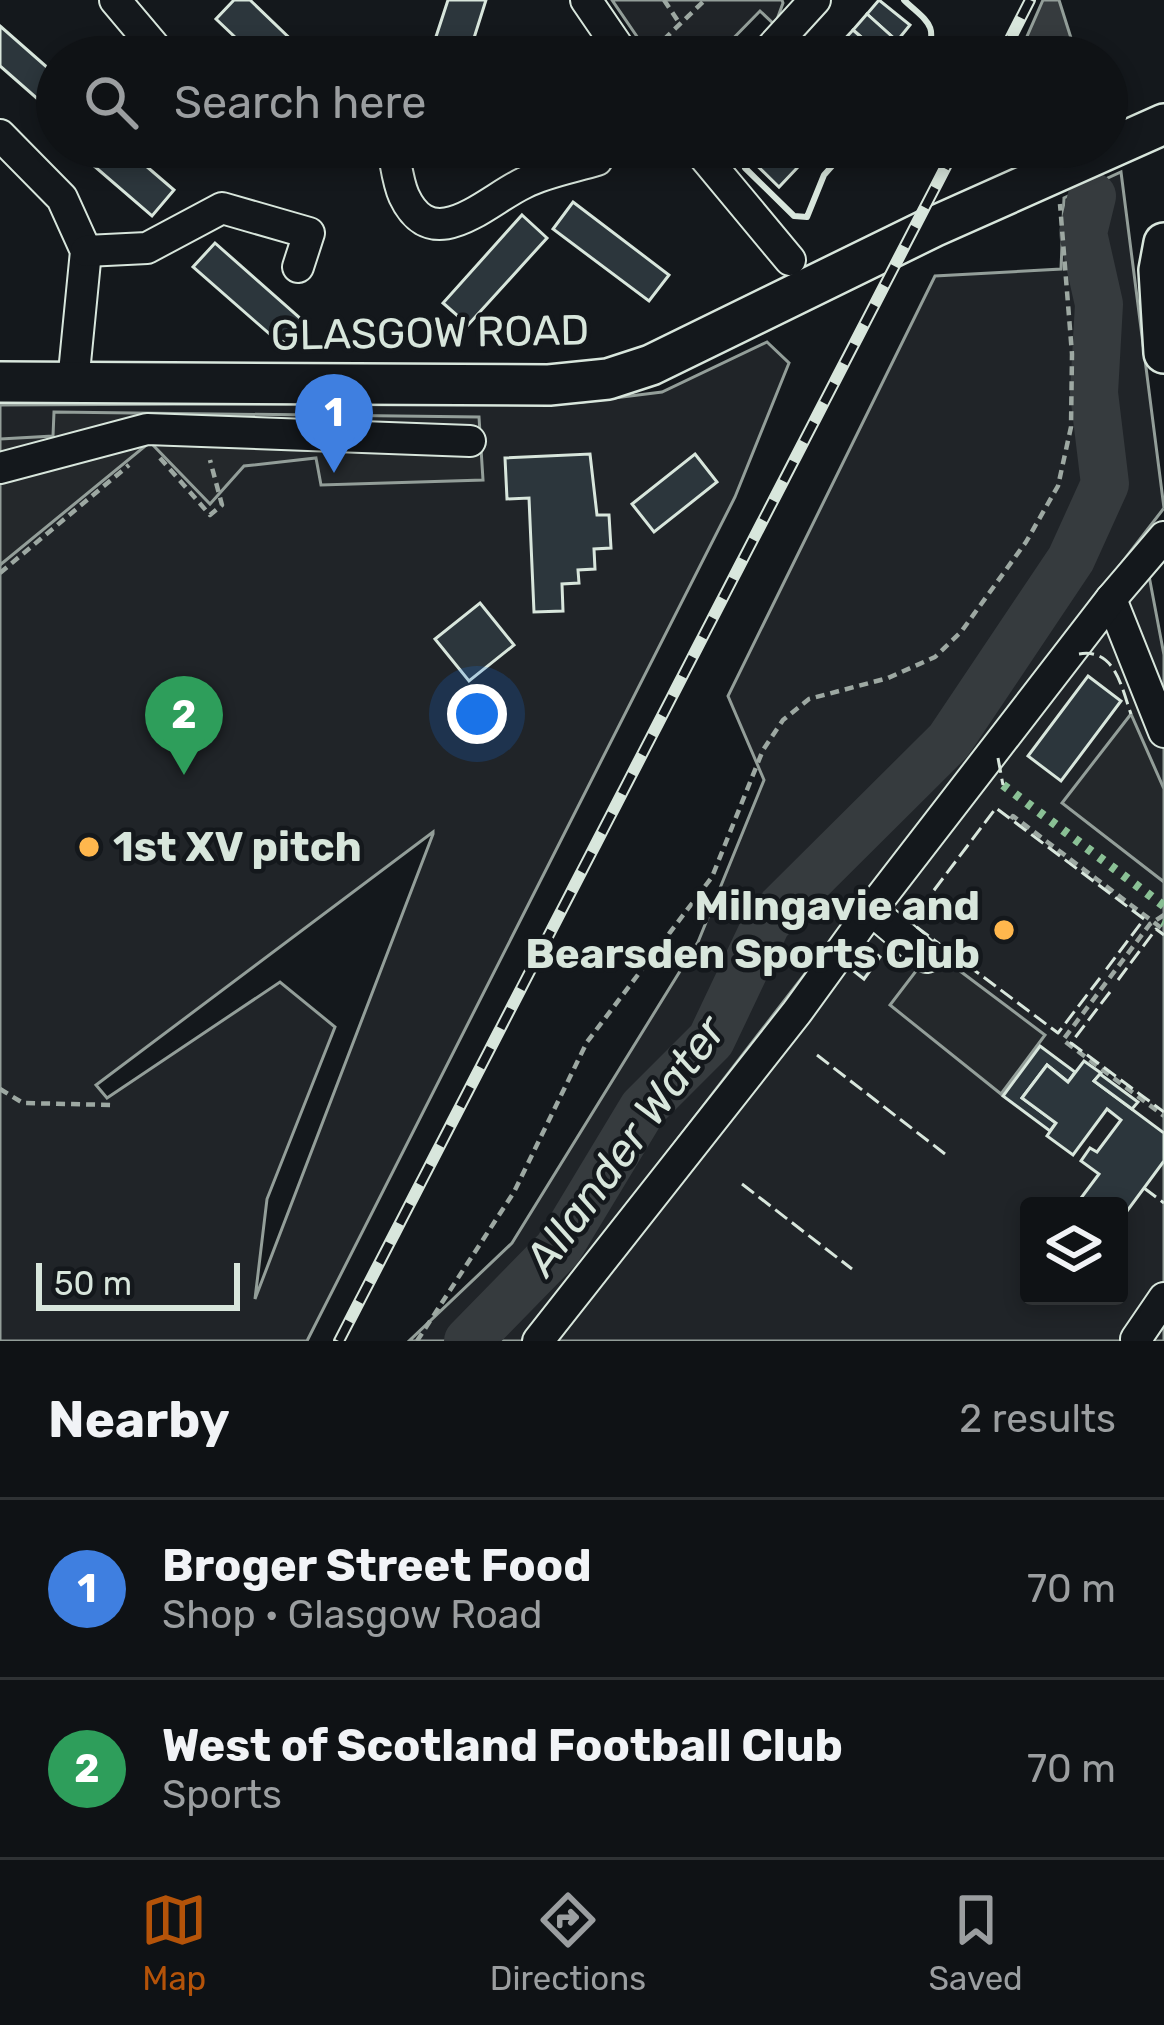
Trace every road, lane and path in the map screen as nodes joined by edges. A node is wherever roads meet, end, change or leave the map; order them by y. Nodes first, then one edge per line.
1 (115, 0) edge
2 (586, 0) edge
3 (664, 0) edge
4 (705, 0) edge
5 (808, 2) edge
6 (680, 25) junction
7 (145, 36) edge
8 (611, 36) edge
9 (669, 36) edge
10 (780, 36) edge
11 (1164, 124) edge
12 (0, 135) edge
13 (1128, 139) edge
14 (402, 168) edge
15 (571, 168) edge
16 (713, 168) edge
17 (1062, 168) edge
18 (1057, 170) junction
19 (1164, 243) edge
20 (86, 251) junction
21 (790, 260) dead end
22 (298, 267) dead end
23 (1164, 353) edge
24 (0, 382) edge
25 (74, 383) junction
26 (254, 383) junction
27 (202, 431) junction
28 (258, 434) junction
29 (470, 441) dead end
30 (151, 447) dead end
31 (134, 461) dead end
32 (0, 468) edge
33 (1164, 537) edge
34 (0, 572) edge
35 (1111, 599) junction
36 (1164, 732) edge
37 (1011, 819) dead end
38 (872, 910) junction
39 (1164, 916) edge
40 (1153, 922) junction
41 (1164, 930) edge
42 (927, 957) dead end
43 (1105, 978) junction
44 (1114, 986) dead end
45 (0, 1089) edge
46 (112, 1105) dead end
47 (1164, 1116) edge
48 (1164, 1298) edge
49 (1136, 1339) edge
50 (417, 1341) edge
51 (538, 1341) edge

1 - 7 street
2 - 8 street
3 - 6 path
4 - 6 path
5 - 10 street
6 - 9 path
11 - 13 main road, GLASGOW ROAD
12 - 20 street
14 - 15 street
16 - 21 street
17 - 18 main road, GLASGOW ROAD
18 - 26 main road, GLASGOW ROAD
18 - 50 path
19 - 23 main road
20 - 22 street
20 - 25 street
24 - 25 main road, GLASGOW ROAD
25 - 26 main road, GLASGOW ROAD
26 - 28 street
27 - 28 street
27 - 30 path
27 - 32 street
28 - 29 street
31 - 34 path
33 - 35 street
35 - 36 street
35 - 38 street
37 - 40 path
38 - 42 street
38 - 51 street
39 - 40 path
40 - 41 path
40 - 43 path
43 - 44 path
43 - 47 path
45 - 46 path
48 - 49 street

